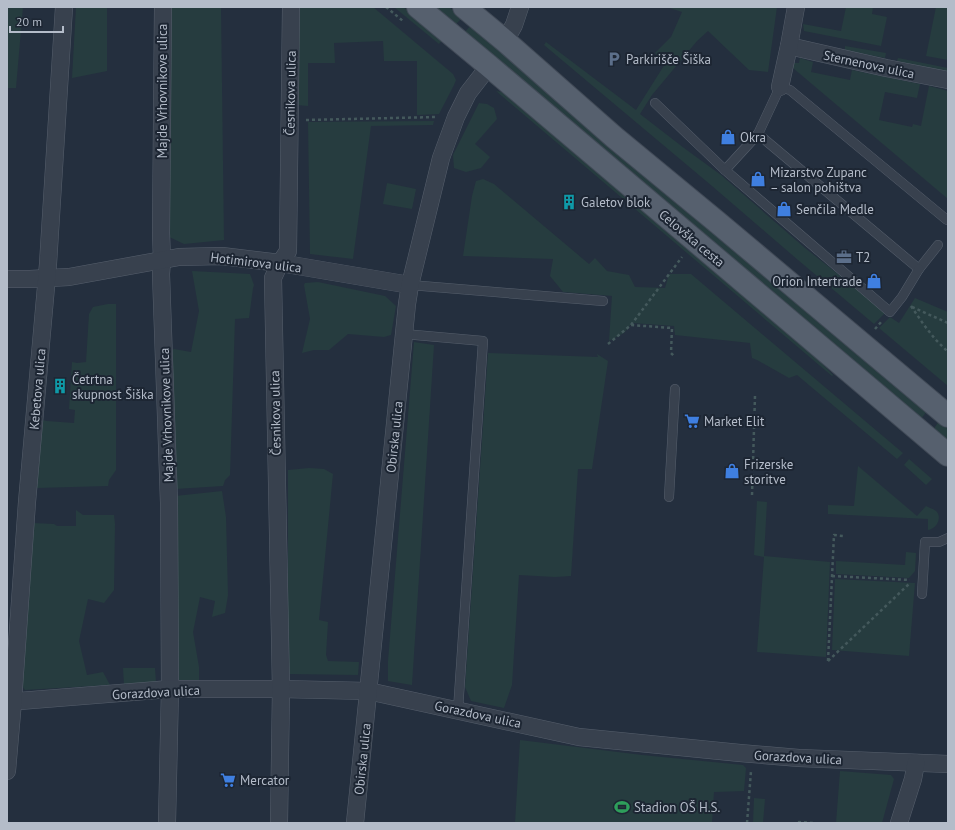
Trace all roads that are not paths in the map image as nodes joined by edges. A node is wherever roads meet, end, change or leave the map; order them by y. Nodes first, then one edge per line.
1 (64, 7) edge
2 (163, 7) edge
3 (291, 7) edge
4 (418, 7) edge
5 (464, 7) edge
6 (520, 7) edge
7 (796, 7) edge
8 (505, 41) junction
9 (790, 46) junction
10 (488, 66) junction
11 (948, 80) edge
12 (780, 88) junction
13 (655, 103) dead end
14 (758, 134) junction
15 (725, 170) junction
16 (946, 220) dead end
17 (938, 245) dead end
18 (162, 260) junction
19 (280, 263) junction
20 (918, 269) junction
21 (7, 279) edge
22 (46, 279) junction
23 (410, 285) junction
24 (603, 301) dead end
25 (404, 334) junction
26 (675, 389) dead end
27 (948, 416) edge
28 (948, 455) edge
29 (669, 497) dead end
30 (948, 538) edge
31 (922, 594) dead end
32 (170, 689) junction
33 (280, 689) junction
34 (368, 691) junction
35 (10, 702) edge
36 (458, 710) junction
37 (916, 763) junction
38 (948, 764) edge
39 (7, 771) edge
40 (167, 823) edge
41 (278, 823) edge
42 (355, 823) edge
43 (899, 823) edge

1 - 22 street, Kebetova ulica
2 - 18 street, Majde Vrhovnikove ulica
3 - 19 street, Česnikova ulica
4 - 10 main road, Celovška cesta
5 - 8 main road
6 - 8 street
7 - 9 street
8 - 27 main road
9 - 11 street, Sternenova ulica
9 - 12 street
10 - 23 street, Obirska ulica
10 - 28 main road, Celovška cesta
12 - 14 lane
12 - 16 lane
13 - 15 lane
14 - 15 lane
14 - 20 lane
15 - 20 lane
17 - 20 lane
18 - 19 street, Hotimirova ulica
18 - 22 street, Hotimirova ulica
18 - 32 street, Majde Vrhovnikove ulica
19 - 23 street, Hotimirova ulica
19 - 33 street, Česnikova ulica
21 - 22 street, Hotimirova ulica
22 - 35 street, Kebetova ulica
23 - 24 lane
23 - 25 street, Obirska ulica
25 - 34 street, Obirska ulica
25 - 36 lane
26 - 29 lane
30 - 31 lane
32 - 33 street, Gorazdova ulica
32 - 35 street, Gorazdova ulica
32 - 40 street, Majde Vrhovnikove ulica
33 - 34 street, Gorazdova ulica
33 - 41 street, Česnikova ulica
34 - 36 street, Gorazdova ulica
34 - 42 street, Obirska ulica
35 - 39 street, Kebetova ulica
36 - 37 street, Gorazdova ulica
37 - 38 street, Gorazdova ulica
37 - 43 street

